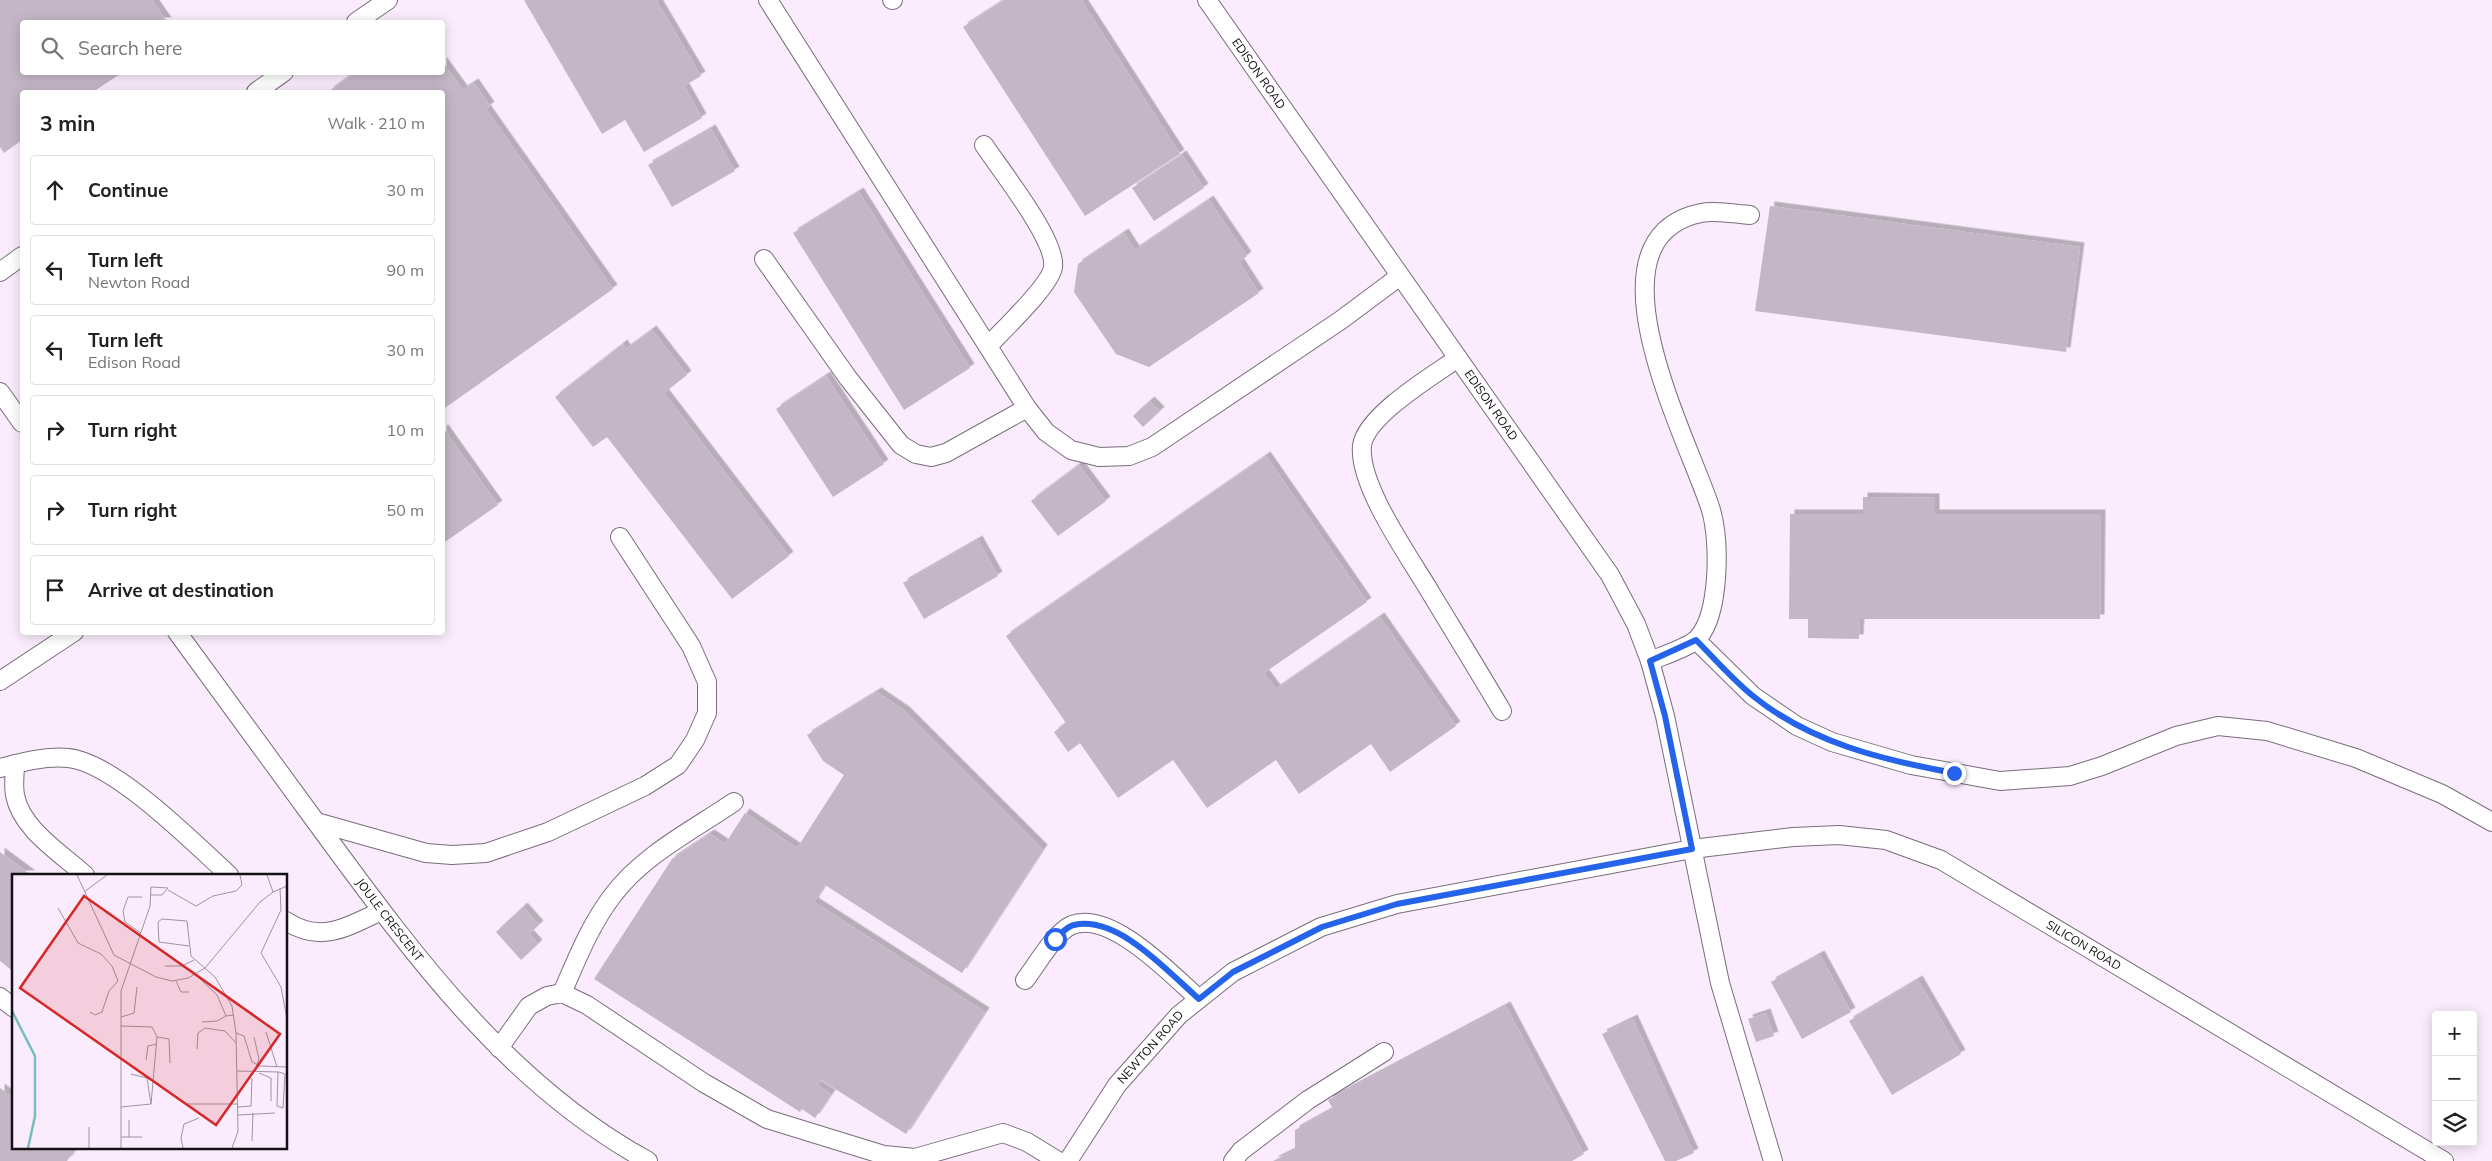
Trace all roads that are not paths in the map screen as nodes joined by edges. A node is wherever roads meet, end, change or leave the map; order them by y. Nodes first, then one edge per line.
1 (388, 0) edge
2 (768, 0) edge
3 (1207, 0) edge
4 (359, 20) edge
5 (280, 75) edge
6 (259, 90) edge
7 (984, 145) dead end
8 (1750, 215) dead end
9 (20, 257) edge
10 (764, 259) dead end
11 (0, 272) edge
12 (1400, 276) junction
13 (988, 346) junction
14 (1458, 358) junction
15 (0, 392) edge
16 (1027, 408) junction
17 (20, 420) edge
18 (620, 537) dead end
19 (69, 635) edge
20 (179, 635) edge
21 (1696, 640) junction
22 (1650, 661) junction
23 (0, 681) edge
24 (1502, 711) dead end
25 (7, 766) edge
26 (734, 802) dead end
27 (316, 822) junction
28 (2492, 822) edge
29 (1692, 849) junction
30 (84, 874) edge
31 (228, 874) edge
32 (380, 911) junction
33 (288, 922) edge
34 (1025, 980) dead end
35 (562, 993) junction
36 (0, 997) edge
37 (1199, 999) junction
38 (12, 1006) edge
39 (499, 1048) junction
40 (1384, 1052) dead end
41 (648, 1161) edge
42 (1058, 1161) edge
43 (1068, 1161) edge
44 (1233, 1161) edge
45 (1773, 1161) edge
46 (2444, 1161) edge

1 - 4 lane
2 - 13 lane
3 - 12 lane, EDISON ROAD
5 - 6 lane
7 - 13 lane
8 - 21 lane
9 - 11 lane
10 - 16 lane
12 - 14 lane, EDISON ROAD
12 - 16 lane
13 - 16 lane
14 - 22 lane, EDISON ROAD
14 - 24 lane
15 - 17 lane
18 - 27 lane
19 - 23 lane
20 - 27 lane, JOULE CRESCENT
21 - 22 lane
21 - 28 lane
22 - 29 lane, EDISON ROAD
25 - 30 lane
25 - 31 lane
26 - 35 lane
27 - 32 lane, JOULE CRESCENT
29 - 37 lane, NEWTON ROAD
29 - 45 lane, EDISON ROAD
29 - 46 lane, SILICON ROAD
32 - 33 lane
32 - 39 lane, JOULE CRESCENT
34 - 37 lane
35 - 39 lane
35 - 42 lane
36 - 38 lane
37 - 43 lane, NEWTON ROAD
39 - 41 lane, JOULE CRESCENT
40 - 44 lane

